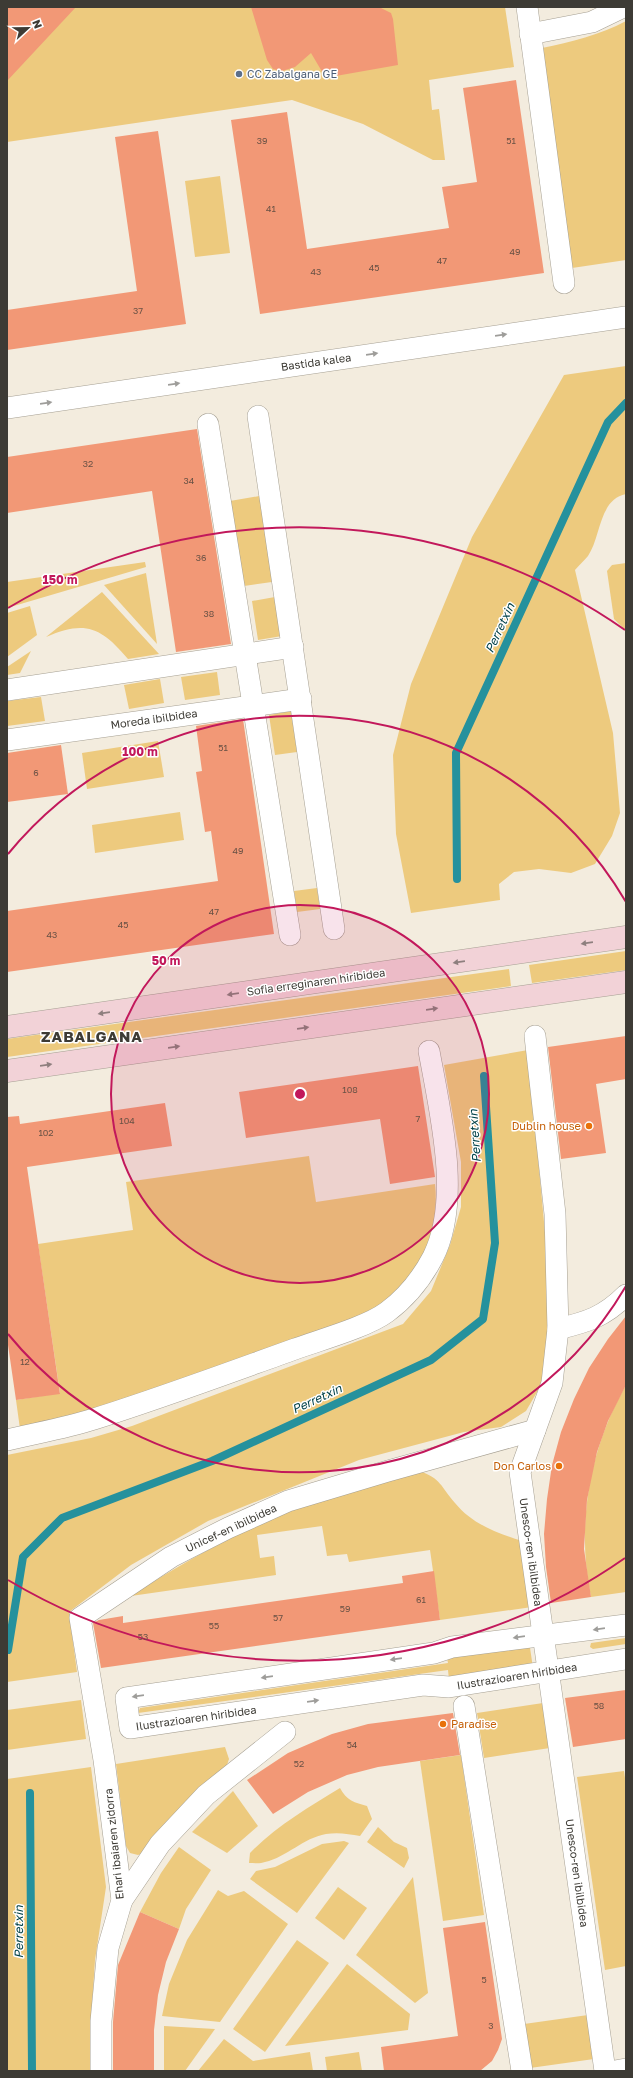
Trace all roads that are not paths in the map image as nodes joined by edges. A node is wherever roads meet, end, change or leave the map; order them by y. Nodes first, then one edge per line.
1 (526, 7) edge
2 (623, 7) edge
3 (530, 34) junction
4 (564, 284) dead end
5 (626, 317) edge
6 (7, 408) edge
7 (258, 416) dead end
8 (208, 424) dead end
9 (293, 647) junction
10 (245, 654) junction
11 (7, 690) edge
12 (301, 699) junction
13 (253, 706) junction
14 (7, 740) edge
15 (334, 929) dead end
16 (290, 936) dead end
17 (626, 937) edge
18 (626, 982) edge
19 (7, 1027) edge
20 (535, 1036) dead end
21 (429, 1051) dead end
22 (7, 1071) edge
23 (626, 1295) edge
24 (558, 1329) junction
25 (535, 1430) junction
26 (7, 1438) edge
27 (626, 1626) edge
28 (543, 1634) junction
29 (626, 1659) edge
30 (548, 1671) junction
31 (464, 1706) dead end
32 (284, 1732) dead end
33 (104, 1760) joint
34 (122, 1900) junction
35 (626, 2069) edge
36 (101, 2071) edge
37 (522, 2071) edge
38 (605, 2071) edge
39 (615, 2071) edge

1 - 3 street
2 - 3 street
3 - 4 street
6 -> 5 street, Bastida kalea
7 - 9 street
8 - 10 street
9 - 10 street
9 - 12 street
10 - 11 street
10 - 13 street
12 - 13 street, Moreda ibilbidea
12 - 15 street
13 - 14 street, Moreda ibilbidea
13 - 16 street
17 -> 19 main road, Sofia erreginaren hiribidea
22 -> 18 main road
20 - 24 street, Unesco-ren ibilbidea
21 - 26 street
23 - 24 street
24 - 25 street, Unesco-ren ibilbidea
25 - 28 street, Unesco-ren ibilbidea
25 - 33 street, Unicef-en ibilbidea
27 -> 28 street, Ilustrazioaren hiribidea
28 - 30 street, Unesco-ren ibilbidea
28 -> 30 street, Ilustrazioaren hiribidea
29 - 30 street, Ilustrazioaren hiribidea
30 - 38 street, Unesco-ren ibilbidea
31 - 37 street
32 - 34 street
33 - 34 street, Ehari ibaiaren zidorra
34 - 36 street, Ehari ibaiaren zidorra
35 - 39 street

